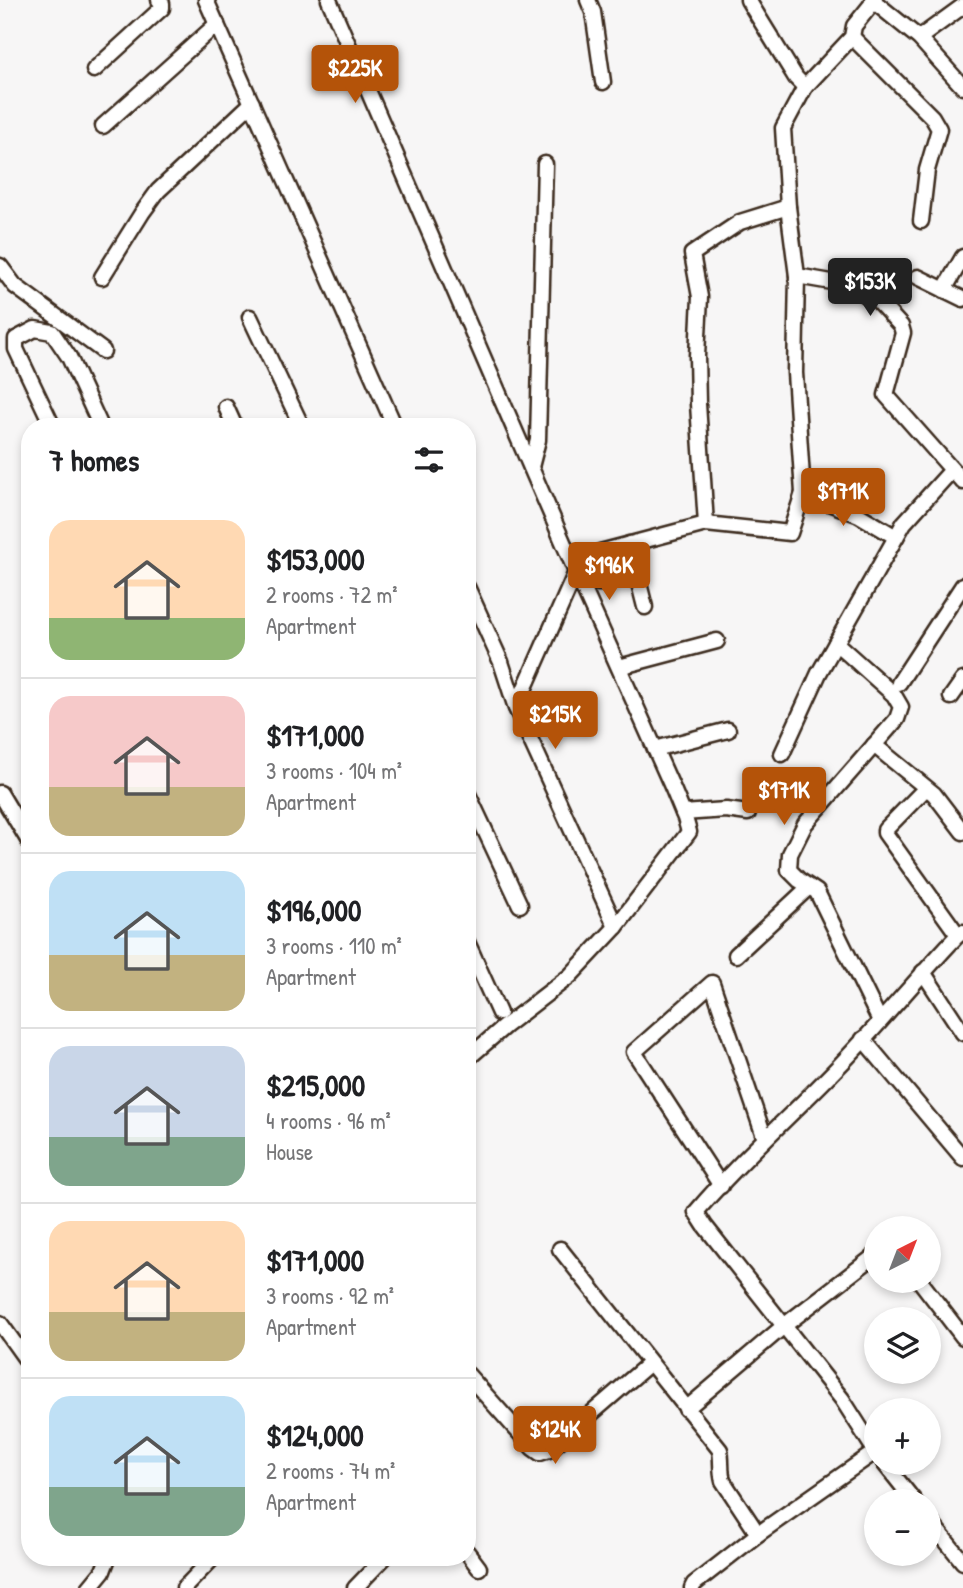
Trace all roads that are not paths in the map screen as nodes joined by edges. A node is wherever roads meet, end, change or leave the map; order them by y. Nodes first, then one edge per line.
1 (159, 0) edge
2 (206, 0) edge
3 (329, 0) edge
4 (588, 0) edge
5 (748, 0) edge
6 (874, 0) edge
7 (963, 6) edge
8 (217, 24) junction
9 (852, 37) junction
10 (919, 38) junction
11 (94, 70) dead end
12 (603, 82) dead end
13 (805, 87) junction
14 (963, 88) edge
15 (252, 103) junction
16 (103, 126) dead end
17 (545, 164) dead end
18 (788, 207) junction
19 (921, 221) dead end
20 (963, 257) edge
21 (0, 266) edge
22 (797, 276) junction
23 (102, 277) dead end
24 (918, 277) dead end
25 (944, 290) junction
26 (963, 299) edge
27 (250, 317) dead end
28 (103, 351) dead end
29 (226, 407) dead end
30 (49, 418) edge
31 (97, 418) edge
32 (231, 418) edge
33 (298, 418) edge
34 (391, 418) edge
35 (531, 467) junction
36 (952, 470) junction
37 (963, 482) edge
38 (803, 493) junction
39 (706, 524) junction
40 (896, 537) junction
41 (629, 544) junction
42 (600, 552) dead end
43 (636, 569) junction
44 (576, 572) junction
45 (599, 583) dead end
46 (963, 585) edge
47 (476, 607) edge
48 (645, 607) dead end
49 (717, 641) dead end
50 (836, 643) junction
51 (619, 667) junction
52 (963, 680) edge
53 (899, 683) dead end
54 (951, 697) dead end
55 (516, 708) junction
56 (728, 730) dead end
57 (874, 745) junction
58 (655, 749) junction
59 (782, 754) dead end
60 (926, 788) junction
61 (0, 793) edge
62 (476, 811) edge
63 (683, 813) junction
64 (748, 813) dead end
65 (21, 828) edge
66 (963, 832) edge
67 (809, 887) junction
68 (520, 905) dead end
69 (615, 927) junction
70 (960, 933) edge
71 (736, 956) dead end
72 (476, 962) edge
73 (923, 972) junction
74 (499, 1013) dead end
75 (880, 1021) junction
76 (963, 1033) edge
77 (863, 1039) junction
78 (476, 1051) edge
79 (765, 1139) junction
80 (963, 1158) edge
81 (721, 1186) junction
82 (560, 1249) dead end
83 (864, 1264) edge
84 (929, 1293) edge
85 (0, 1323) edge
86 (785, 1325) junction
87 (963, 1337) edge
88 (21, 1352) edge
89 (650, 1363) junction
90 (476, 1384) edge
91 (686, 1409) junction
92 (864, 1433) edge
93 (864, 1466) edge
94 (894, 1475) edge
95 (905, 1489) edge
96 (758, 1534) junction
97 (941, 1535) edge
98 (963, 1562) edge
99 (476, 1565) edge
100 (105, 1566) edge
101 (206, 1566) edge
102 (376, 1566) edge
103 (479, 1569) dead end
104 (89, 1588) edge
105 (184, 1588) edge
106 (355, 1588) edge
107 (692, 1588) edge

1 - 11 street
2 - 8 street
3 - 35 street
4 - 12 street
5 - 13 street
6 - 9 street
6 - 10 street
7 - 10 street
8 - 15 street
8 - 16 street
9 - 13 street
9 - 19 street
10 - 14 street
13 - 18 street
15 - 23 street
15 - 34 street
17 - 35 street
18 - 22 street
18 - 39 street
20 - 25 street
21 - 28 street
22 - 36 street
22 - 38 street
24 - 25 street
25 - 26 street
27 - 33 street
29 - 32 street
30 - 31 street
35 - 44 street
36 - 37 street
36 - 40 street
38 - 39 street
38 - 40 street
39 - 41 street
40 - 50 street
41 - 42 street
41 - 43 street
43 - 45 street
43 - 48 street
44 - 51 street
44 - 55 street
46 - 53 street
47 - 55 street
49 - 51 street
50 - 57 street
50 - 59 street
51 - 58 street
52 - 54 street
55 - 69 street
56 - 58 street
57 - 60 street
57 - 67 street
58 - 63 street
60 - 66 street
60 - 70 street
61 - 65 street
62 - 68 street
63 - 64 street
63 - 69 street
67 - 71 street
67 - 75 street
69 - 78 street
70 - 73 street
72 - 74 street
73 - 75 street
73 - 76 street
75 - 77 street
77 - 79 street
77 - 80 street
79 - 81 street
79 - 81 street
81 - 86 street
82 - 89 street
83 - 86 street
84 - 87 street
85 - 88 street
86 - 91 street
86 - 92 street
89 - 90 street
89 - 91 street
91 - 96 street
93 - 96 street
94 - 95 street
96 - 107 street
97 - 98 street
99 - 103 street
100 - 104 street
101 - 105 street
102 - 106 street

